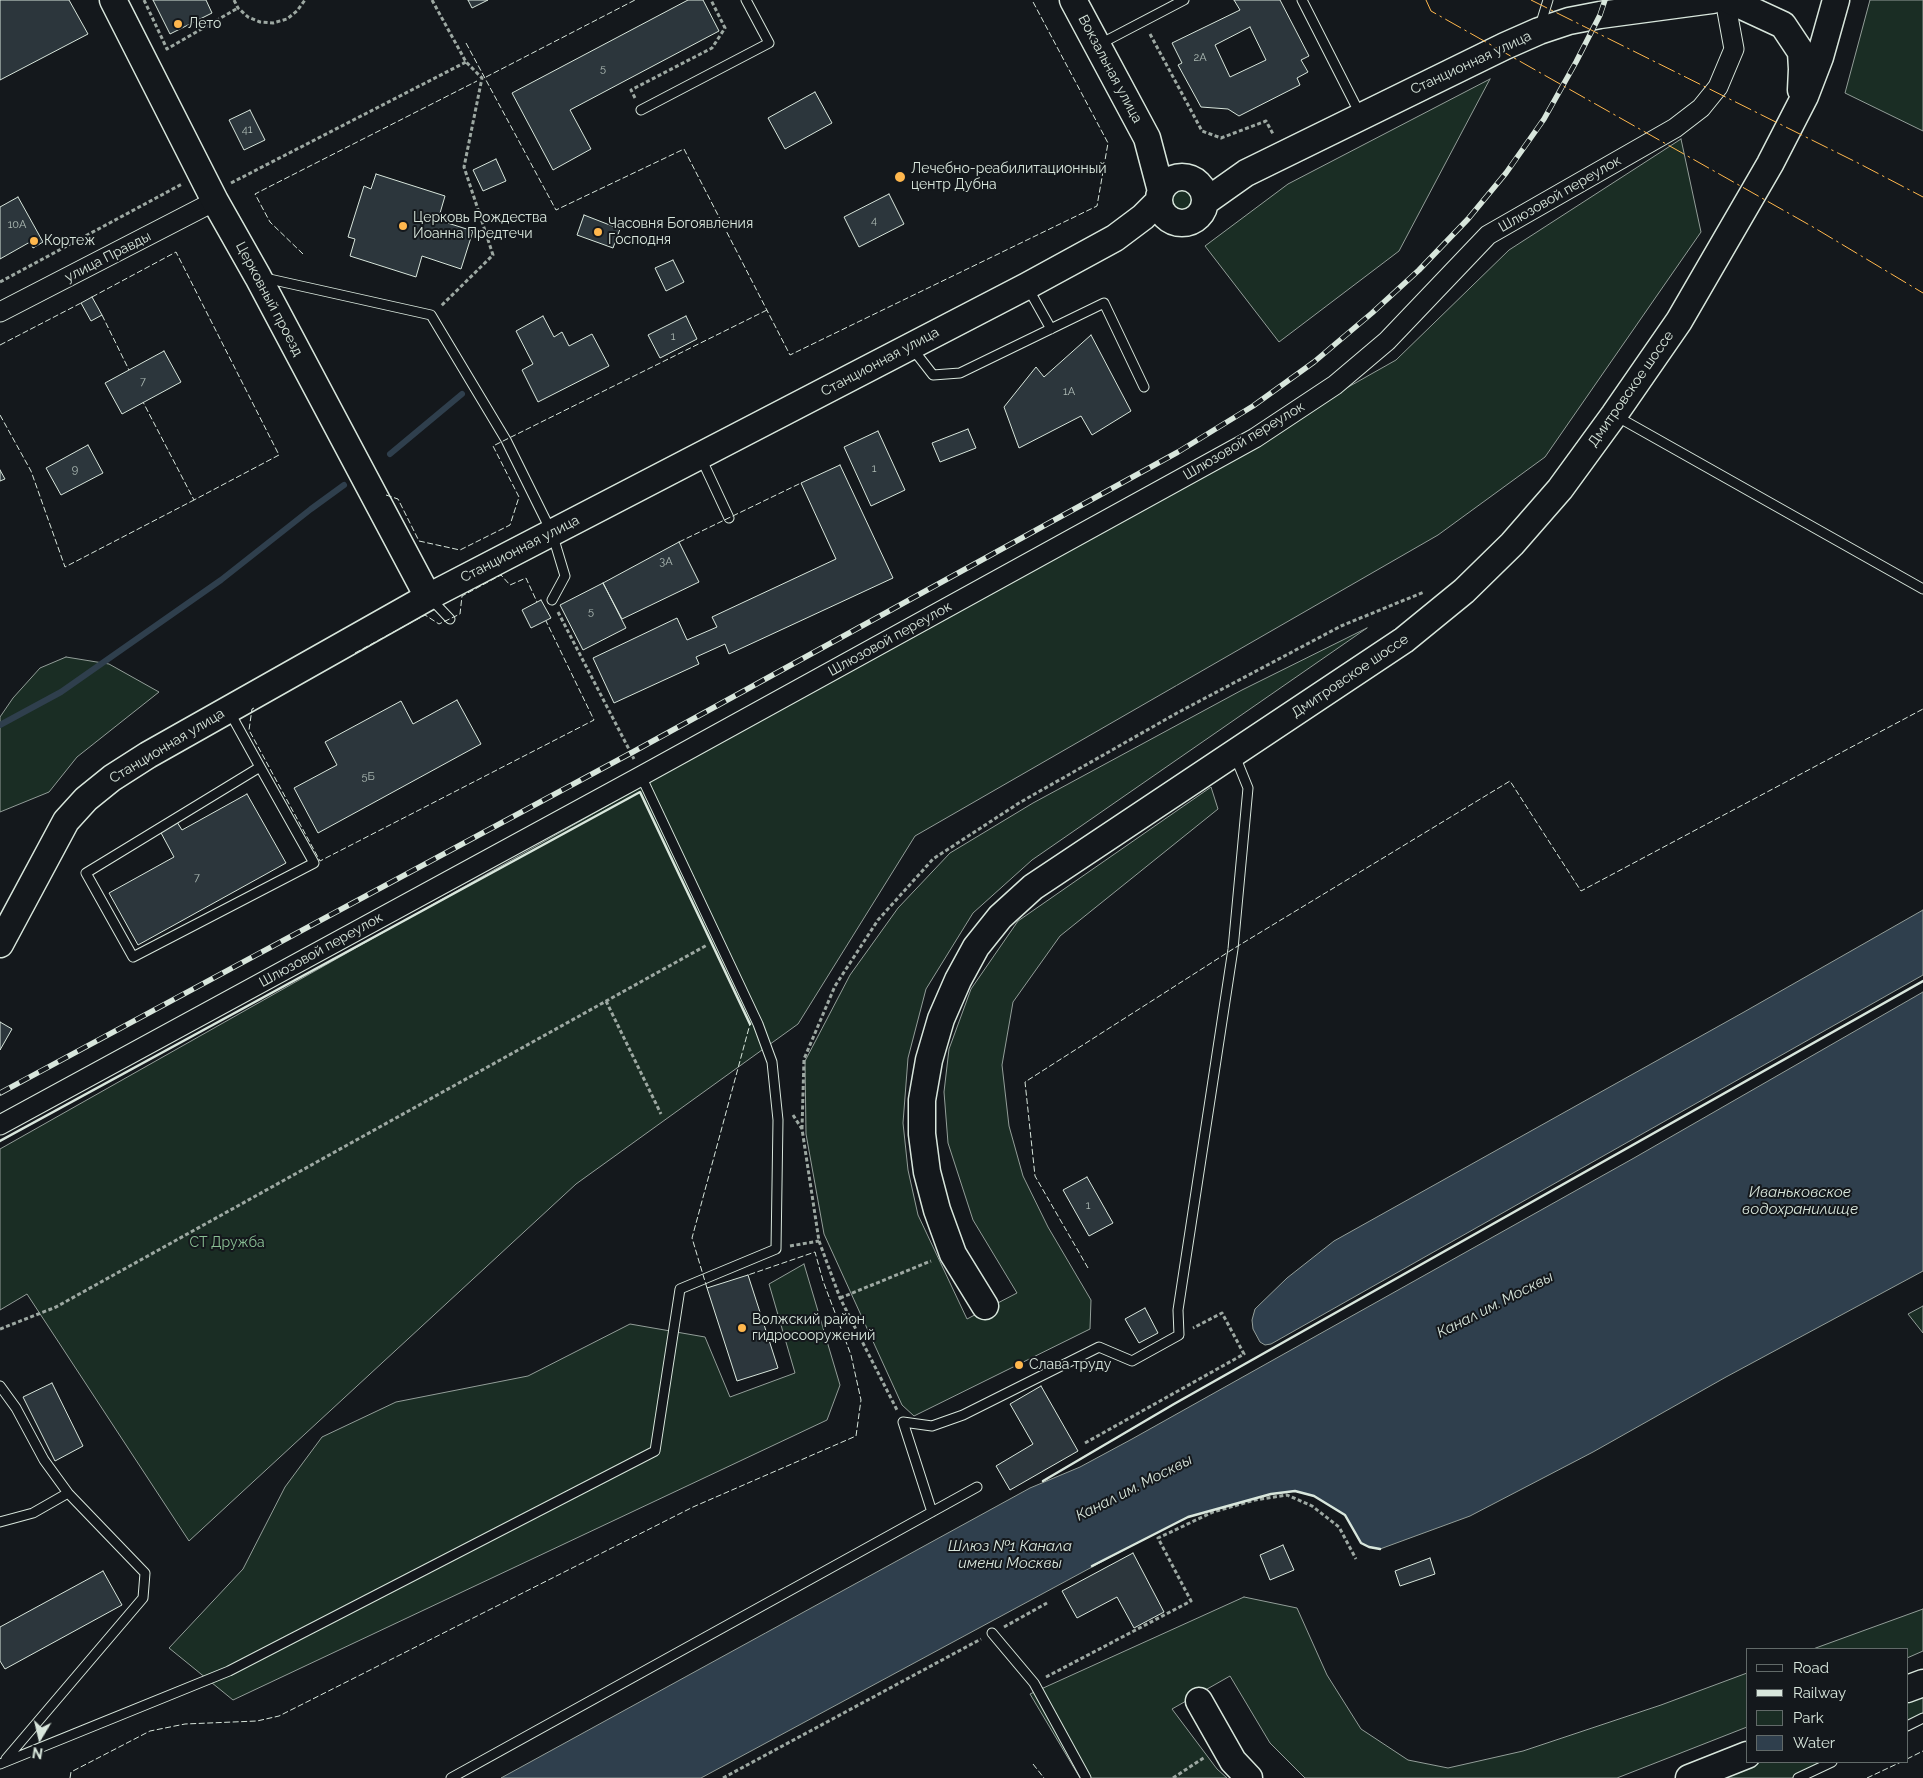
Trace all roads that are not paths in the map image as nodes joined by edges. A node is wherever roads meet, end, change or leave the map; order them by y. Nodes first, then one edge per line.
1 (113, 0) edge
2 (746, 0) edge
3 (1073, 0) edge
4 (1184, 0) edge
5 (1302, 0) edge
6 (1548, 0) edge
7 (1712, 0) edge
8 (1727, 0) edge
9 (1836, 0) edge
10 (1539, 31) junction
11 (1098, 46) junction
12 (1800, 106) junction
13 (641, 110) road end
14 (1361, 116) junction
15 (1147, 138) junction
16 (1196, 187) junction
17 (213, 197) junction
18 (1163, 204) junction
19 (258, 277) junction
20 (1027, 286) junction
21 (0, 312) edge
22 (1051, 329) junction
23 (910, 346) junction
24 (1144, 387) dead end
25 (1614, 415) junction
26 (700, 456) junction
27 (728, 518) dead end
28 (552, 532) junction
29 (1923, 590) edge
30 (428, 597) junction
31 (552, 600) road end
32 (450, 619) dead end
33 (228, 709) junction
34 (1234, 754) junction
35 (260, 767) junction
36 (642, 776) junction
37 (0, 944) edge
38 (0, 1125) edge
39 (985, 1306) dead end
40 (0, 1386) edge
41 (977, 1487) dead end
42 (68, 1493) junction
43 (932, 1512) junction
44 (0, 1522) edge
45 (992, 1633) road end
46 (1923, 1683) edge
47 (1908, 1689) edge
48 (1199, 1701) dead end
49 (1923, 1718) edge
50 (1908, 1726) edge
51 (1746, 1755) edge
52 (2, 1762) edge
53 (1830, 1763) edge
54 (451, 1778) edge
55 (1086, 1778) edge
56 (1249, 1778) edge
57 (1689, 1778) edge
58 (1798, 1778) edge

1 - 17 street, Церковный проезд
2 - 13 lane
3 - 11 street, Вокзальная улица
4 - 11 lane
5 - 14 lane
6 - 10 lane
7 - 10 street, Станционная улица
8 - 12 street
8 - 36 street, Шлюзовой переулок
9 - 12 street, Дмитровское шоссе
10 - 14 street, Станционная улица
11 - 15 street, Вокзальная улица
12 - 25 street, Дмитровское шоссе
14 - 16 street, Станционная улица
15 - 16 street, Вокзальная улица
15 - 18 street, Вокзальная улица
16 - 18 street
16 - 18 street
17 - 19 street, Церковный проезд
17 - 21 street, улица Правды
18 - 20 street, Станционная улица
19 - 28 lane
19 - 30 street, Церковный проезд
20 - 22 lane
20 - 23 street, Станционная улица
22 - 23 lane
22 - 24 lane
23 - 26 street, Станционная улица
25 - 29 lane
25 - 34 street, Дмитровское шоссе
26 - 27 lane
26 - 28 street, Станционная улица
28 - 30 street, Станционная улица
28 - 31 lane
30 - 32 lane
30 - 33 street, Станционная улица
33 - 35 lane
33 - 37 street, Станционная улица
34 - 39 street, Дмитровское шоссе
34 - 43 lane
35 - 35 lane
36 - 38 street, Шлюзовой переулок
36 - 52 lane
40 - 42 lane
41 - 43 lane
42 - 44 lane
42 - 52 lane
43 - 54 lane
45 - 55 lane
46 - 47 street
48 - 56 street
49 - 50 lane
51 - 57 street
53 - 58 lane

